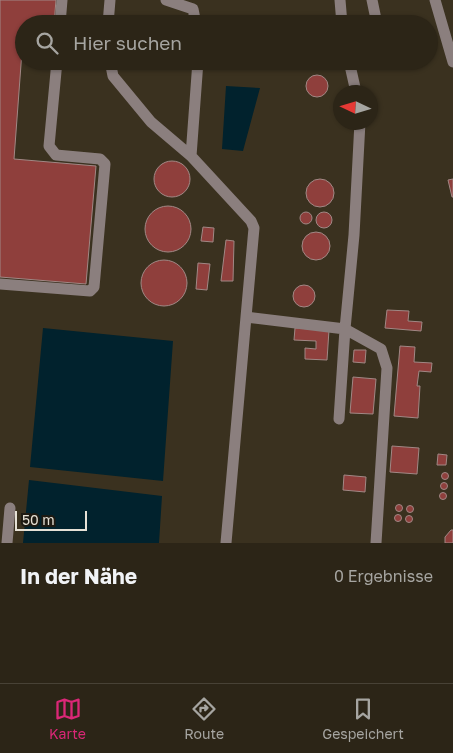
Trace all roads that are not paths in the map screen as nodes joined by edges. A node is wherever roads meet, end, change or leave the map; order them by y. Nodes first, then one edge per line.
1 (62, 0) edge
2 (110, 0) edge
3 (166, 0) edge
4 (340, 0) edge
5 (372, 0) edge
6 (435, 0) edge
7 (61, 15) edge
8 (109, 15) edge
9 (194, 15) edge
10 (341, 15) edge
11 (375, 15) edge
12 (453, 62) edge
13 (56, 70) edge
14 (112, 70) edge
15 (197, 70) edge
16 (351, 70) edge
17 (354, 85) edge
18 (360, 130) edge
19 (191, 156) junction
20 (0, 284) edge
21 (246, 317) junction
22 (345, 329) junction
23 (339, 419) dead end
24 (10, 508) dead end
25 (7, 543) edge
26 (226, 543) edge
27 (376, 543) edge

1 - 7 lane
2 - 8 lane
3 - 9 lane
4 - 10 lane
5 - 11 lane
6 - 12 lane
13 - 20 lane
14 - 19 lane
15 - 19 lane
16 - 17 lane
18 - 22 lane
19 - 21 lane
21 - 22 lane
21 - 26 lane
22 - 23 lane
22 - 27 lane
24 - 25 lane

